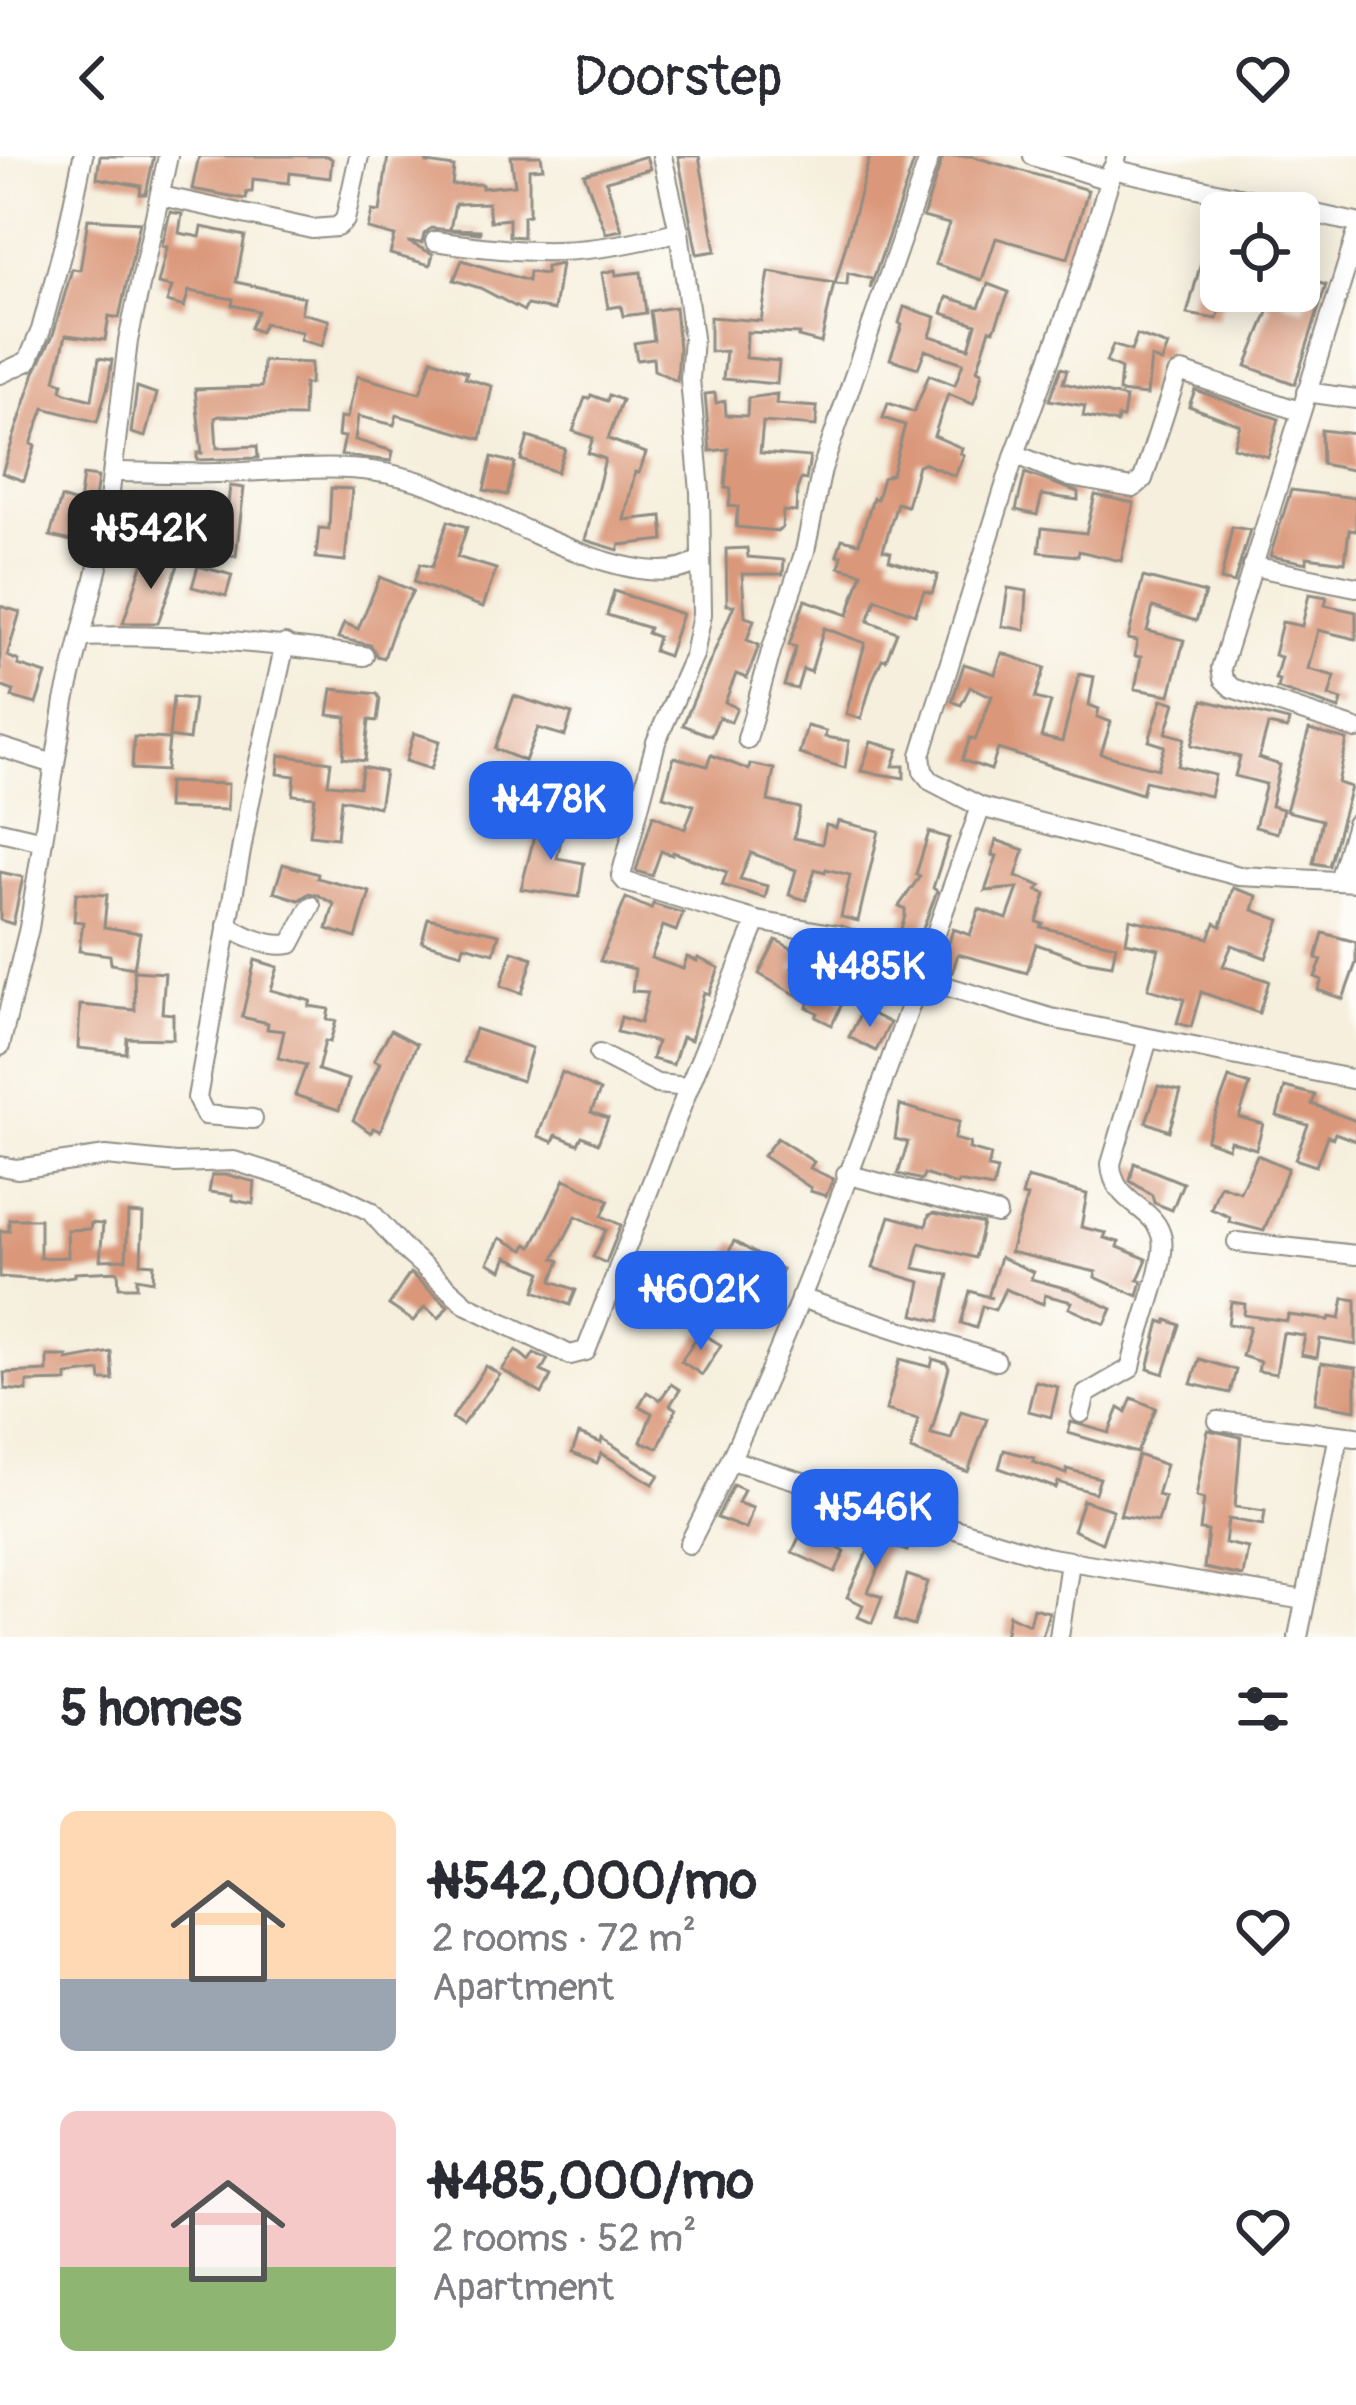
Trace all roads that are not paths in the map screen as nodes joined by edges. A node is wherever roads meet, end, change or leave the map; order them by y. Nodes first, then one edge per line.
1 (82, 156) edge
2 (168, 156) edge
3 (359, 156) edge
4 (662, 156) edge
5 (930, 156) edge
6 (1033, 156) edge
7 (1112, 168) edge
8 (161, 196) junction
9 (1356, 223) edge
10 (679, 231) junction
11 (1356, 236) edge
12 (436, 241) dead end
13 (0, 374) edge
14 (1306, 392) junction
15 (1356, 399) edge
16 (1299, 412) junction
17 (1015, 454) junction
18 (115, 472) junction
19 (699, 560) junction
20 (1252, 566) junction
21 (1356, 587) edge
22 (81, 637) junction
23 (285, 644) junction
24 (364, 656) dead end
25 (1356, 729) edge
26 (747, 739) dead end
27 (0, 747) edge
28 (54, 764) junction
29 (981, 807) junction
30 (1356, 824) edge
31 (0, 831) edge
32 (43, 842) junction
33 (1348, 882) edge
34 (311, 906) dead end
35 (757, 921) junction
36 (227, 925) junction
37 (922, 970) junction
38 (1148, 1039) junction
39 (0, 1046) edge
40 (599, 1054) dead end
41 (1356, 1080) edge
42 (689, 1087) junction
43 (253, 1119) dead end
44 (0, 1166) edge
45 (846, 1174) junction
46 (997, 1214) dead end
47 (1237, 1242) dead end
48 (1356, 1256) edge
49 (800, 1298) junction
50 (996, 1361) dead end
51 (1081, 1413) dead end
52 (1218, 1420) dead end
53 (1347, 1436) edge
54 (731, 1460) junction
55 (688, 1544) dead end
56 (1070, 1562) junction
57 (1304, 1600) junction
58 (1059, 1637) edge
59 (1298, 1637) edge

1 - 13 street
2 - 8 street
3 - 8 street
4 - 10 street
5 - 26 street
6 - 7 street
7 - 9 street
7 - 17 street
8 - 18 street
10 - 12 street
10 - 19 street
11 - 14 street
14 - 15 street
14 - 16 street
16 - 17 street
16 - 20 street
17 - 29 street
18 - 19 street
18 - 22 street
19 - 35 street
20 - 21 street
20 - 25 street
22 - 23 street
22 - 28 street
23 - 24 street
23 - 36 street
27 - 28 street
28 - 32 street
29 - 33 street
29 - 37 street
30 - 33 street
31 - 32 street
32 - 39 street
34 - 36 street
35 - 37 street
35 - 42 street
36 - 43 street
37 - 38 street
37 - 45 street
38 - 41 street
38 - 51 street
40 - 42 street
42 - 44 street
45 - 46 street
45 - 49 street
47 - 48 street
49 - 50 street
49 - 54 street
52 - 53 street
53 - 57 street
54 - 55 street
54 - 56 street
56 - 57 street
56 - 58 street
57 - 59 street

